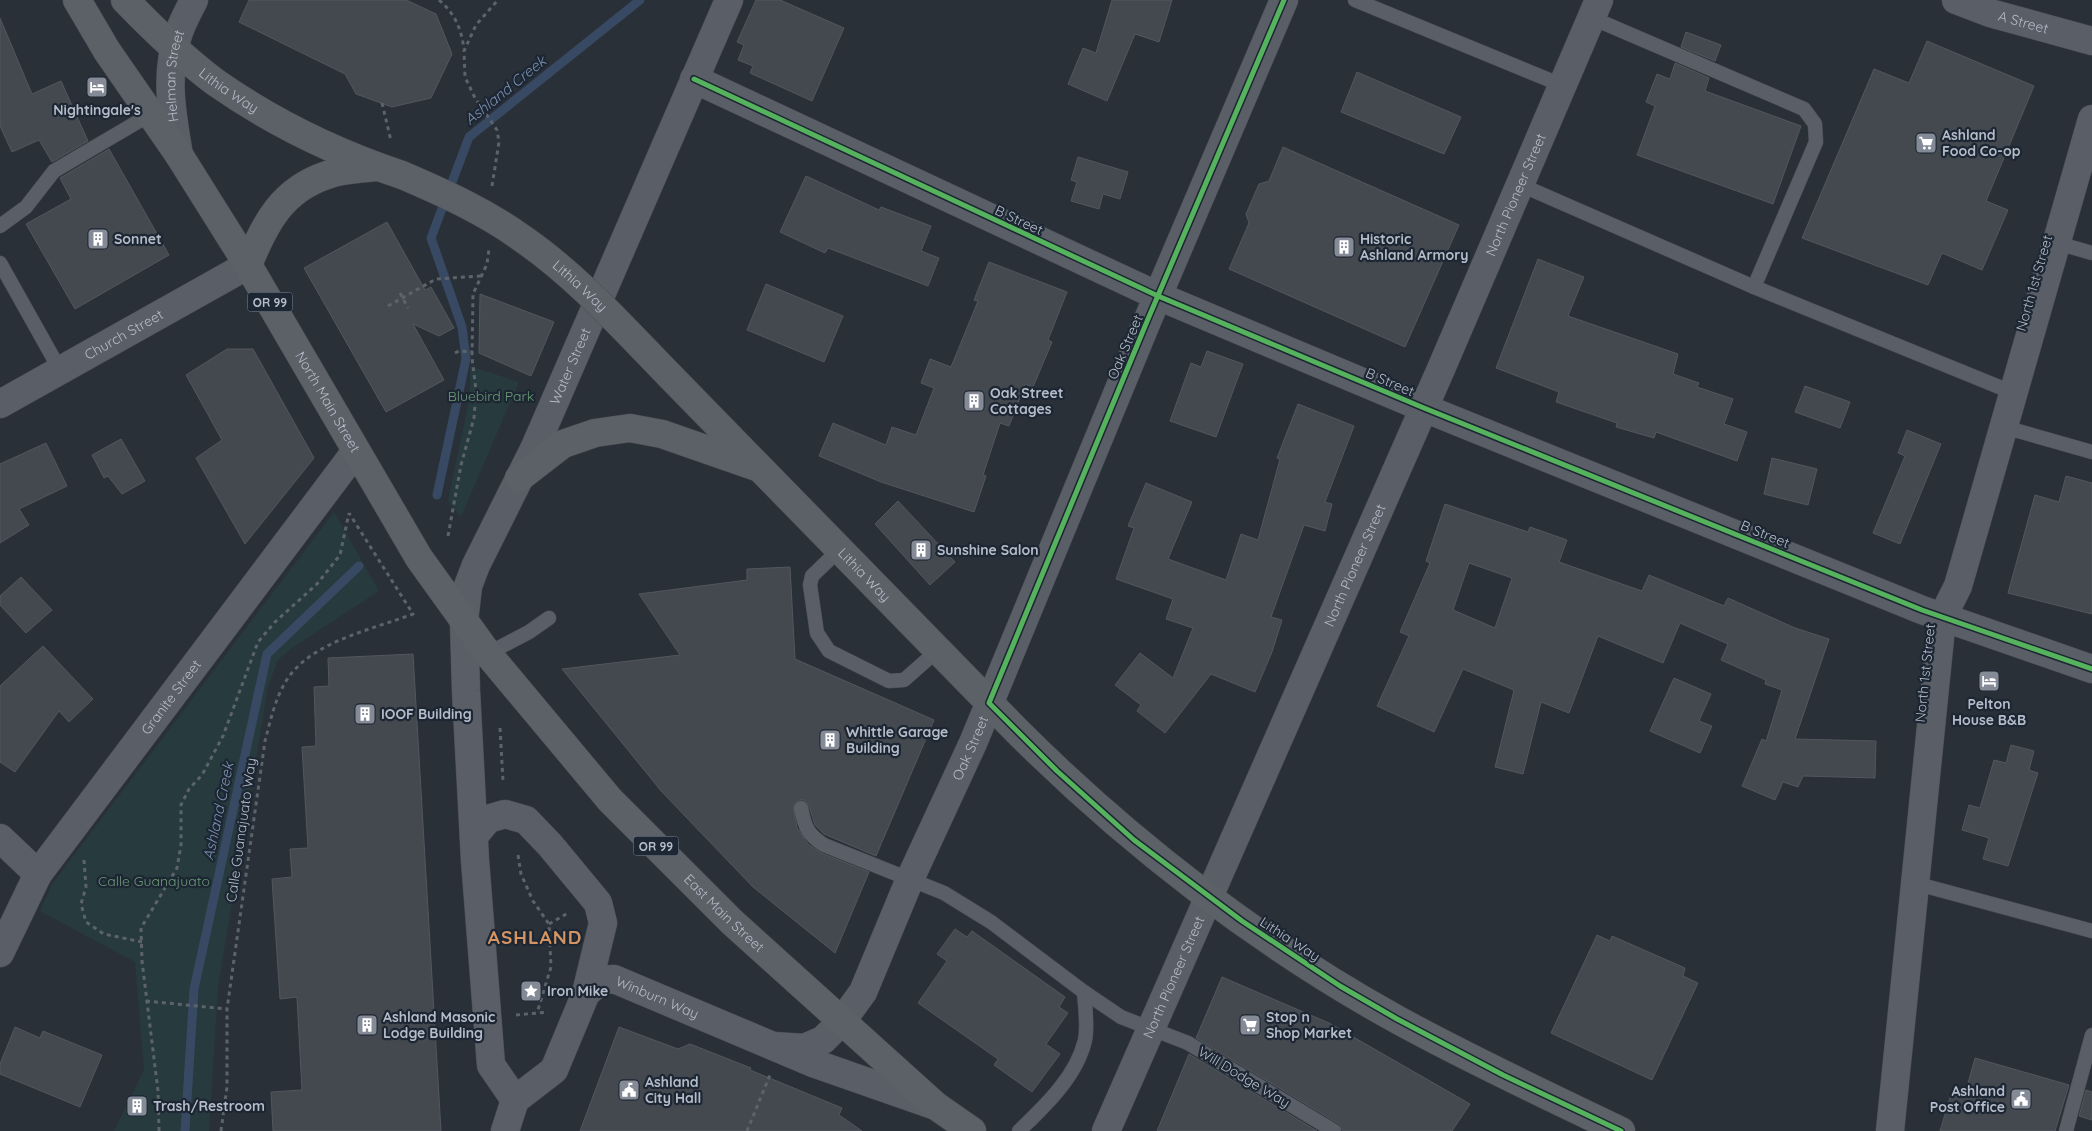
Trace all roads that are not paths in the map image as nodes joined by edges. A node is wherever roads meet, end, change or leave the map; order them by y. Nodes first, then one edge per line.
1 (77, 0) edge
2 (125, 0) edge
3 (194, 0) edge
4 (729, 0) edge
5 (1284, 0) edge
6 (1354, 0) edge
7 (1956, 0) edge
8 (1596, 9) edge
9 (2092, 41) edge
10 (175, 48) junction
11 (694, 79) junction
12 (1564, 86) junction
13 (151, 114) junction
14 (2092, 119) edge
15 (179, 155) junction
16 (384, 157) junction
17 (1521, 185) junction
18 (0, 226) edge
19 (2057, 243) junction
20 (2092, 253) edge
21 (0, 263) edge
22 (248, 265) junction
23 (1754, 287) junction
24 (1158, 296) junction
25 (60, 370) junction
26 (2014, 393) junction
27 (0, 404) edge
28 (1424, 408) junction
29 (2004, 427) junction
30 (356, 451) junction
31 (2092, 452) edge
32 (758, 467) junction
33 (519, 478) junction
34 (839, 550) junction
35 (549, 618) dead end
36 (1942, 618) junction
37 (464, 622) junction
38 (938, 650) junction
39 (477, 659) junction
40 (2092, 669) edge
41 (989, 703) junction
42 (801, 808) dead end
43 (474, 836) junction
44 (0, 838) edge
45 (38, 874) junction
46 (910, 879) junction
47 (1914, 883) junction
48 (1209, 896) junction
49 (2092, 931) edge
50 (0, 953) edge
51 (1084, 992) junction
52 (586, 993) junction
53 (842, 1021) junction
54 (1151, 1028) junction
55 (2092, 1035) edge
56 (774, 1058) junction
57 (515, 1100) junction
58 (936, 1106) junction
59 (505, 1131) edge
60 (972, 1131) edge
61 (1019, 1131) edge
62 (1106, 1131) edge
63 (1334, 1131) edge
64 (1621, 1131) edge
65 (1890, 1131) edge
66 (2066, 1131) edge

1 - 13 main road, North Main Street / OR 99
2 - 10 main road, Lithia Way
3 - 10 street, Helman Street
4 - 11 street, Water Street
5 - 24 street, Oak Street
6 - 12 lane
7 - 9 street, A Street
8 - 12 street, North Pioneer Street
8 - 23 lane
10 - 15 street, Helman Street
10 - 16 main road, Lithia Way
11 - 24 street, B Street
11 - 33 street, Water Street
12 - 17 street, North Pioneer Street
13 - 15 main road, North Main Street / OR 99
13 - 18 lane
14 - 19 street, North 1st Street
15 - 22 main road, North Main Street / OR 99
16 - 22 main road
16 - 32 main road, Lithia Way, bridge
17 - 23 lane
17 - 28 street, North Pioneer Street
19 - 20 lane
19 - 26 street, North 1st Street
21 - 25 lane
22 - 25 street, Church Street
22 - 30 main road, North Main Street / OR 99
23 - 26 lane
24 - 28 street, B Street
24 - 41 street, Oak Street
25 - 27 street, Church Street
26 - 29 street, North 1st Street
28 - 36 street, B Street
28 - 48 street, North Pioneer Street
29 - 31 lane
29 - 36 street, North 1st Street
30 - 37 main road, North Main Street / OR 99
30 - 45 street, Granite Street
32 - 33 main road
32 - 34 main road, Lithia Way
33 - 37 street, Water Street
34 - 38 main road, Lithia Way
34 - 38 lane
35 - 39 lane
36 - 40 street, B Street
36 - 47 street, North 1st Street
37 - 39 main road, East Main Street / OR 99
38 - 41 main road, Lithia Way
39 - 43 street
39 - 53 main road, East Main Street / OR 99
41 - 46 street, Oak Street
41 - 48 main road, Lithia Way
42 - 46 lane, Will Dodge Way
43 - 52 street
43 - 57 street
44 - 45 street
45 - 50 street, Granite Street
46 - 51 lane, Will Dodge Way
46 - 53 street, Oak Street
47 - 49 lane
47 - 65 street, North 1st Street
48 - 54 street, North Pioneer Street
48 - 64 main road, Lithia Way
51 - 54 lane, Will Dodge Way
51 - 61 lane
52 - 56 street, Winburn Way
52 - 57 street
53 - 56 street, Winburn Way
53 - 58 main road, East Main Street / OR 99
54 - 62 street, North Pioneer Street
54 - 63 lane, Will Dodge Way
55 - 66 lane
56 - 58 street, Winburn Way
57 - 59 street
58 - 60 main road, East Main Street / OR 99

